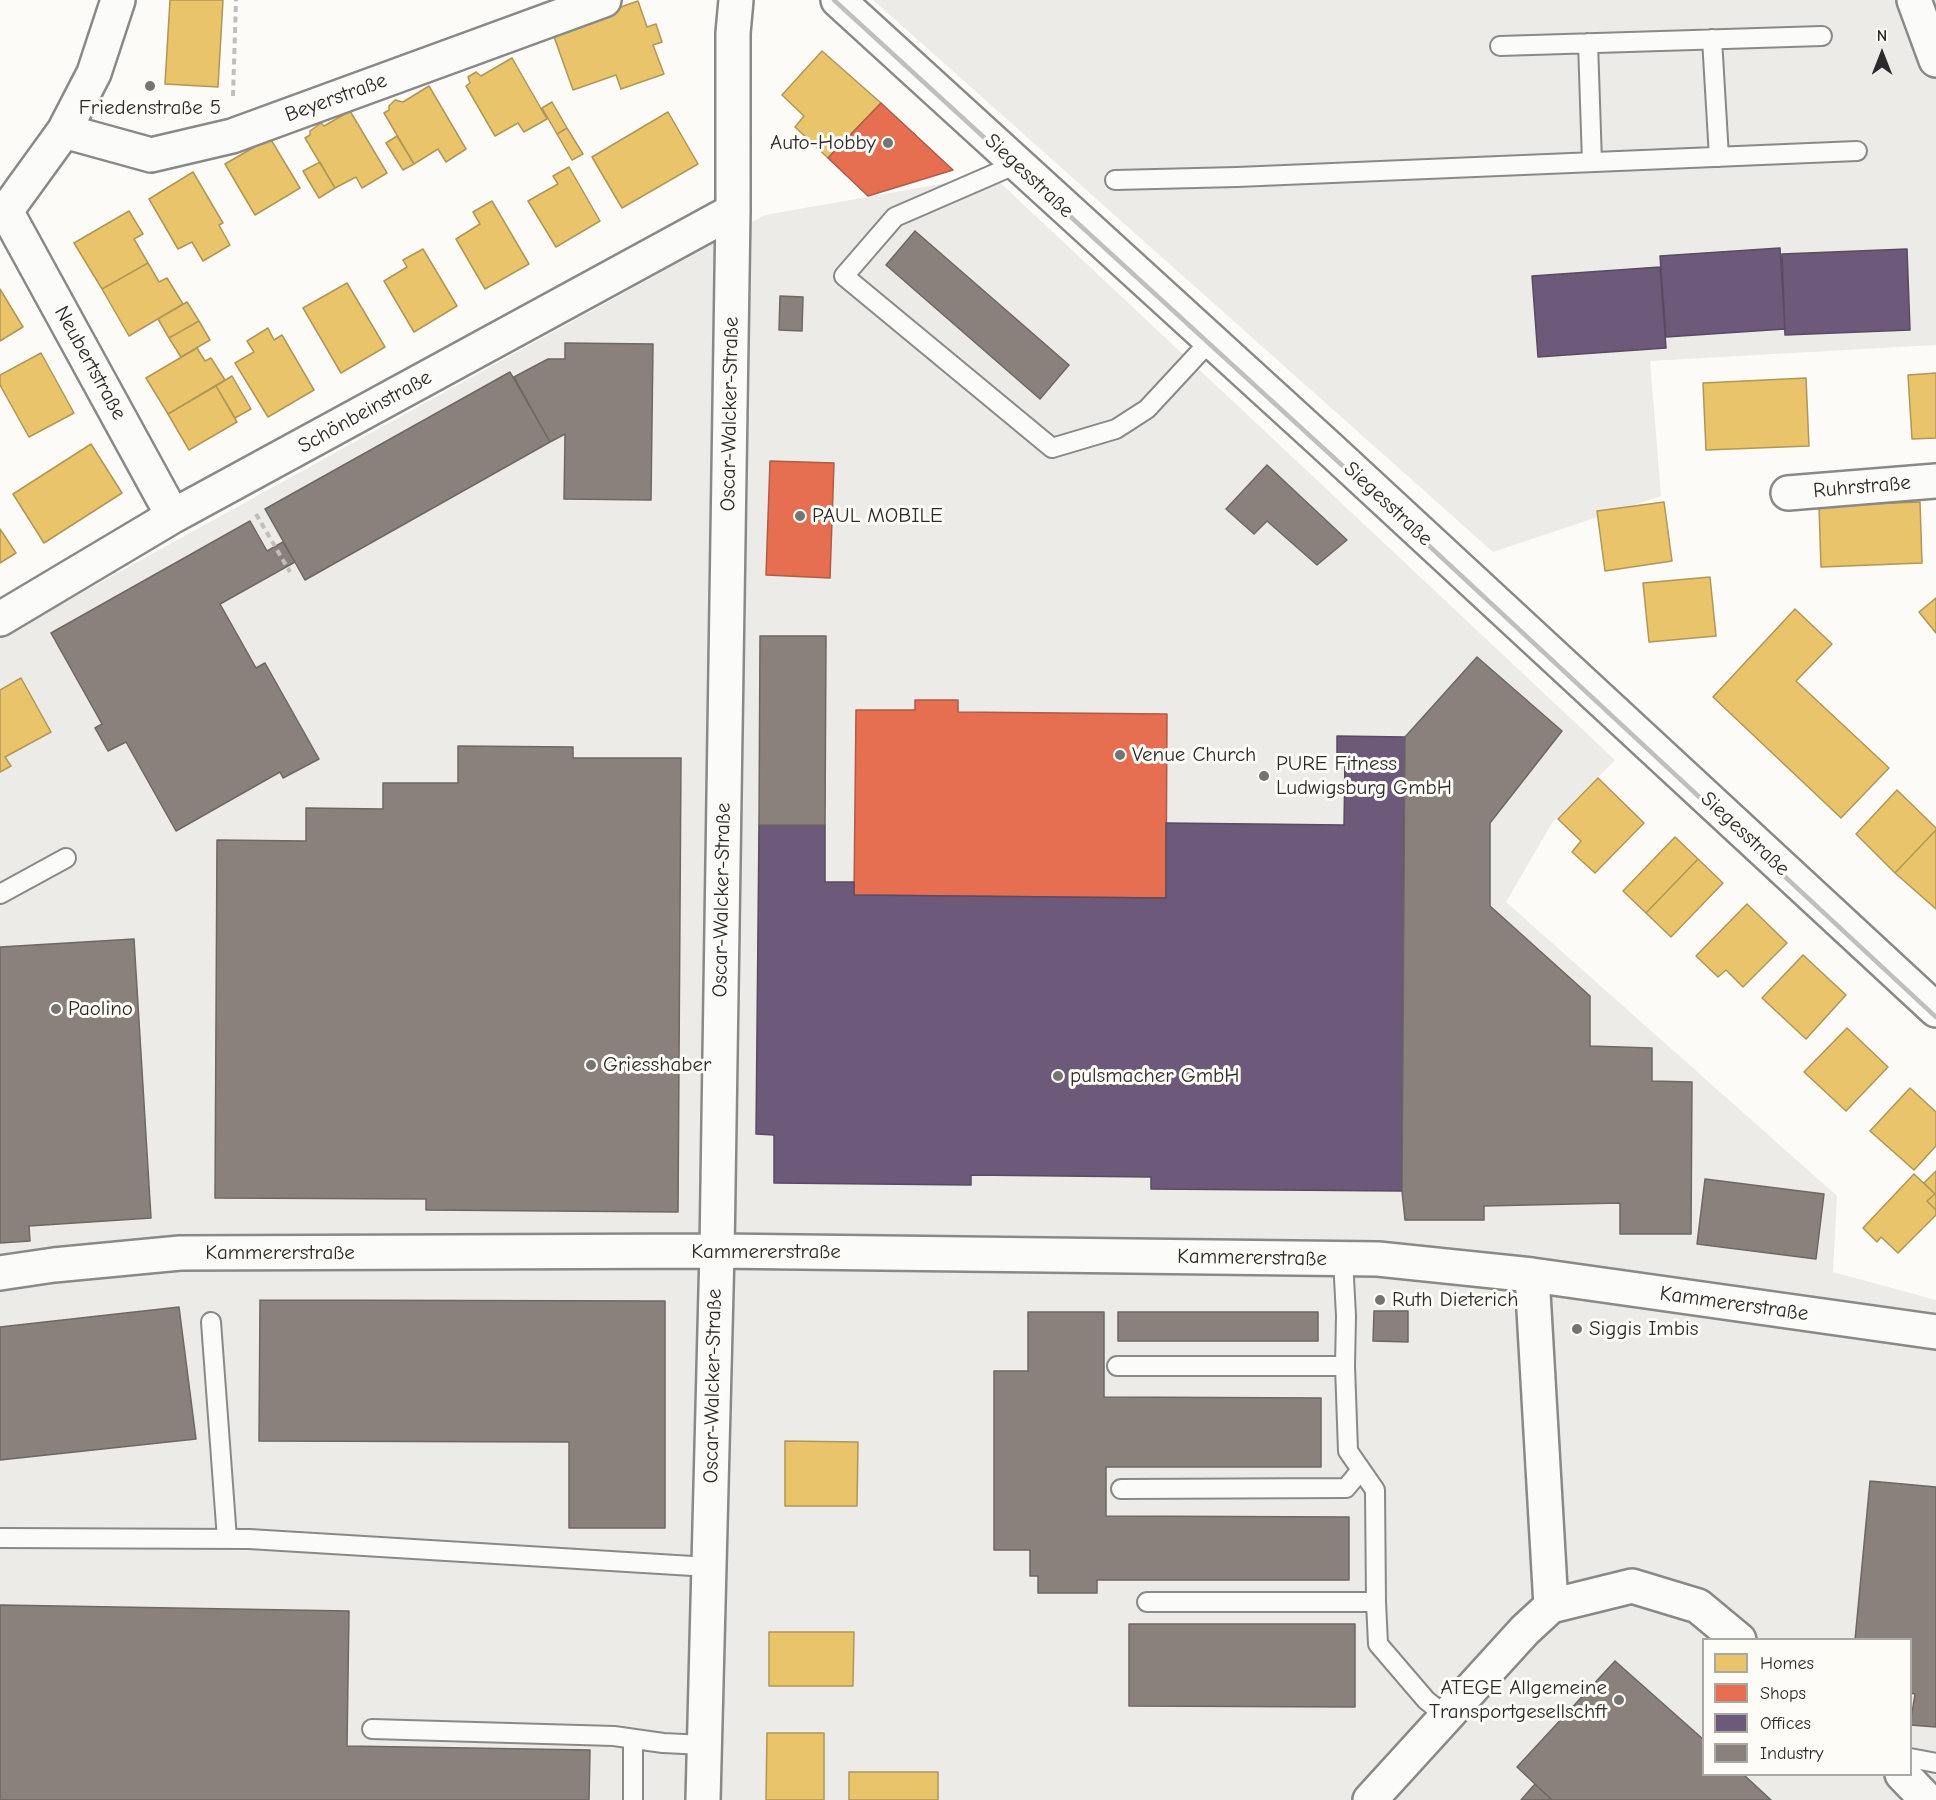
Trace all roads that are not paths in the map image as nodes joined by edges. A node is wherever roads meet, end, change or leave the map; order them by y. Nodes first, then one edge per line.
1 (118, 0) edge
2 (604, 0) edge
3 (736, 0) edge
4 (838, 0) edge
5 (1914, 0) edge
6 (1822, 36) dead end
7 (1712, 39) junction
8 (1588, 43) junction
9 (1500, 46) dead end
10 (1936, 60) edge
11 (64, 131) junction
12 (1857, 151) dead end
13 (1719, 157) junction
14 (1592, 162) junction
15 (1017, 164) junction
16 (1115, 180) dead end
17 (733, 211) junction
18 (3, 213) edge
19 (1211, 340) junction
20 (1936, 481) edge
21 (1788, 493) dead end
22 (173, 516) junction
23 (0, 618) edge
24 (66, 858) dead end
25 (0, 894) edge
26 (1936, 1010) edge
27 (717, 1251) junction
28 (1343, 1259) junction
29 (0, 1273) edge
30 (1532, 1275) junction
31 (211, 1322) dead end
32 (1936, 1332) edge
33 (1117, 1366) dead end
34 (1345, 1366) junction
35 (1361, 1470) junction
36 (1121, 1489) dead end
37 (0, 1538) edge
38 (227, 1539) junction
39 (709, 1567) junction
40 (1146, 1602) dead end
41 (1376, 1602) junction
42 (1551, 1606) junction
43 (1737, 1638) edge
44 (1447, 1717) junction
45 (372, 1729) dead end
46 (633, 1739) junction
47 (704, 1745) junction
48 (1912, 1758) edge
49 (1936, 1763) edge
50 (1904, 1776) edge
51 (633, 1800) edge
52 (703, 1800) edge
53 (1370, 1800) edge
54 (1927, 1800) edge

1 - 11 street
2 - 11 street, Beyerstraße
3 - 17 street, Oscar-Walcker-Straße
4 - 15 street, Siegesstraße
5 - 10 street
6 - 7 lane
7 - 8 lane
7 - 13 lane
8 - 9 lane
8 - 14 lane
11 - 18 street
12 - 13 lane
13 - 14 lane
14 - 16 lane
15 - 19 street, Siegesstraße
15 - 19 lane
17 - 22 street, Schönbeinstraße
17 - 27 street, Oscar-Walcker-Straße
18 - 22 street, Neubertstraße
19 - 26 street, Siegesstraße
20 - 21 street, Ruhrstraße
22 - 23 street, Schönbeinstraße
24 - 25 lane
27 - 28 street, Kammererstraße
27 - 29 street, Kammererstraße
27 - 39 street, Oscar-Walcker-Straße
28 - 30 street, Kammererstraße
28 - 34 lane
30 - 32 street, Kammererstraße
30 - 42 street
31 - 38 lane
33 - 34 lane
34 - 35 lane
35 - 36 lane
35 - 41 lane
37 - 38 lane
38 - 39 lane
39 - 47 street, Oscar-Walcker-Straße
40 - 41 lane
41 - 44 lane
42 - 43 street
42 - 44 street
44 - 53 street
45 - 46 lane
46 - 47 lane
46 - 51 lane
47 - 52 street, Oscar-Walcker-Straße
48 - 49 lane
50 - 54 street

